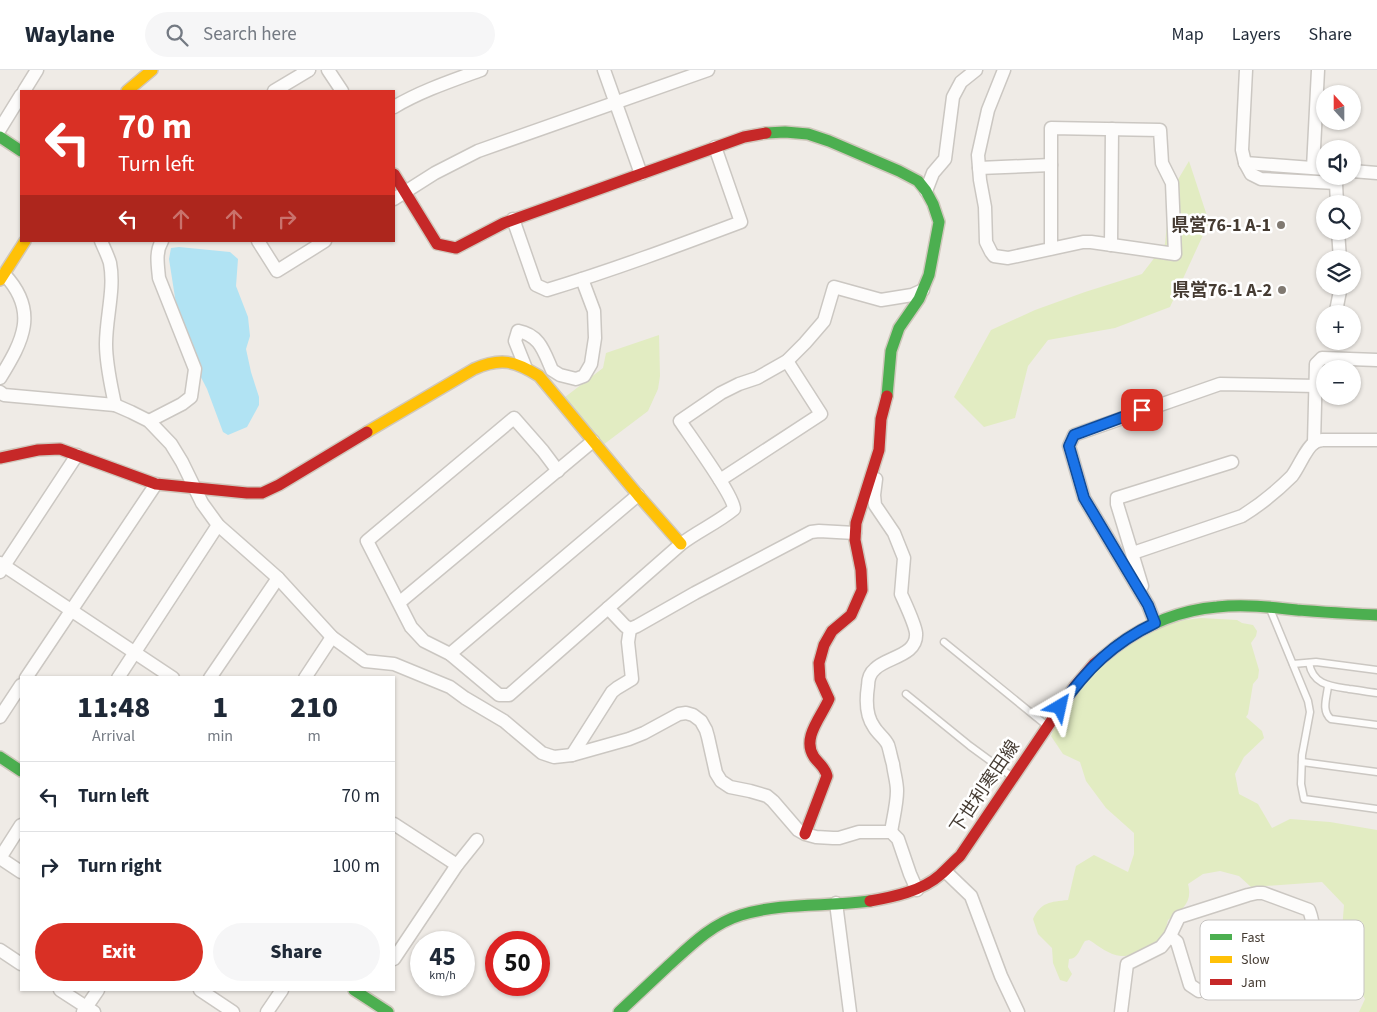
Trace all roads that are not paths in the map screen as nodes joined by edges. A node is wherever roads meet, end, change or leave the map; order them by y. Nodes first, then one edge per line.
1 (152, 70) edge
2 (309, 70) edge
3 (328, 70) edge
4 (481, 70) edge
5 (604, 70) edge
6 (708, 70) edge
7 (976, 70) edge
8 (1004, 70) edge
9 (1246, 70) edge
10 (1318, 70) edge
11 (35, 71) edge
12 (25, 90) edge
13 (128, 90) edge
14 (276, 90) edge
15 (341, 90) edge
16 (20, 97) edge
17 (616, 103) junction
18 (395, 106) edge
19 (0, 129) edge
20 (1112, 129) junction
21 (0, 137) edge
22 (1319, 140) edge
23 (716, 147) junction
24 (20, 150) edge
25 (1245, 163) junction
26 (1051, 165) junction
27 (979, 168) junction
28 (1316, 168) edge
29 (1361, 172) edge
30 (1377, 173) edge
31 (640, 174) junction
32 (395, 176) edge
33 (926, 191) junction
34 (405, 192) junction
35 (1337, 195) edge
36 (395, 198) edge
37 (513, 219) junction
38 (24, 242) edge
39 (101, 242) edge
40 (161, 242) edge
41 (259, 242) edge
42 (323, 242) edge
43 (1110, 245) junction
44 (1051, 249) junction
45 (2, 277) edge
46 (582, 279) junction
47 (923, 290) junction
48 (1320, 360) edge
49 (1377, 360) edge
50 (787, 361) junction
51 (525, 366) junction
52 (0, 378) edge
53 (1316, 386) joint
54 (0, 392) edge
55 (115, 406) junction
56 (149, 421) junction
57 (1377, 440) edge
58 (594, 441) junction
59 (881, 442) junction
60 (1314, 443) junction
61 (77, 455) junction
62 (0, 458) edge
63 (1232, 462) dead end
64 (558, 471) junction
65 (720, 480) junction
66 (156, 484) junction
67 (194, 488) junction
68 (638, 495) junction
69 (218, 526) junction
70 (855, 533) junction
71 (681, 544) junction
72 (1133, 553) junction
73 (1, 568) edge
74 (278, 578) junction
75 (400, 602) junction
76 (1148, 605) junction
77 (608, 608) junction
78 (1269, 608) junction
79 (71, 610) junction
80 (1377, 615) edge
81 (1155, 623) junction
82 (630, 629) junction
83 (332, 637) junction
84 (944, 642) dead end
85 (135, 652) junction
86 (450, 654) junction
87 (1309, 663) junction
88 (1293, 664) junction
89 (1377, 670) edge
90 (27, 676) edge
91 (119, 676) edge
92 (170, 676) edge
93 (211, 676) edge
94 (306, 676) edge
95 (1328, 686) junction
96 (20, 687) edge
97 (1377, 693) edge
98 (906, 694) dead end
99 (0, 718) edge
100 (1377, 725) edge
101 (1047, 726) junction
102 (572, 755) junction
103 (0, 757) edge
104 (1302, 762) junction
105 (20, 770) edge
106 (1377, 772) edge
107 (1013, 777) junction
108 (1377, 809) edge
109 (395, 825) edge
110 (20, 827) edge
111 (891, 832) junction
112 (805, 834) junction
113 (478, 840) dead end
114 (0, 858) edge
115 (457, 865) junction
116 (20, 871) edge
117 (946, 872) junction
118 (917, 890) junction
119 (836, 903) junction
120 (1311, 920) edge
121 (1170, 936) junction
122 (0, 950) edge
123 (395, 958) edge
124 (20, 963) edge
125 (61, 991) edge
126 (98, 991) edge
127 (202, 991) edge
128 (281, 991) edge
129 (1200, 991) edge
130 (370, 994) edge
131 (88, 1010) edge
132 (233, 1012) edge
133 (267, 1012) edge
134 (388, 1012) edge
135 (619, 1012) edge
136 (850, 1012) edge
137 (1018, 1012) edge
138 (1121, 1012) edge

1 - 13 street
2 - 14 street
3 - 15 street
4 - 18 street
5 - 17 street
6 - 17 street
7 - 33 street
8 - 27 street
9 - 25 street
10 - 22 street
11 - 12 street
16 - 19 street
17 - 31 street
17 - 34 street
20 - 26 street
20 - 43 street
20 - 43 street
21 - 24 street
23 - 31 street
23 - 33 street
23 - 46 street
25 - 28 street
25 - 35 street
26 - 27 street
26 - 44 street
27 - 44 street
29 - 30 street
31 - 37 street
32 - 34 street
33 - 47 street
34 - 36 street
34 - 37 street
37 - 46 street
38 - 45 street
39 - 55 street
40 - 56 street
41 - 42 street
43 - 44 street
45 - 52 street
46 - 51 street
47 - 50 street
47 - 59 street
48 - 49 street
50 - 65 street
50 - 65 street
51 - 58 street
51 - 67 street
53 - 60 street
53 - 76 street
54 - 55 street
55 - 56 street
56 - 67 street
57 - 60 street
58 - 64 street
58 - 68 street
59 - 70 street
59 - 111 street
60 - 72 street
61 - 62 street
61 - 66 street
61 - 73 street
63 - 72 street
64 - 75 street
64 - 75 street
65 - 71 street
66 - 67 street
66 - 79 street
67 - 69 street
68 - 71 street
68 - 86 street
69 - 74 street
69 - 85 street
70 - 82 street
70 - 112 street
71 - 77 street
72 - 76 street
73 - 79 street
74 - 83 street
74 - 93 street
75 - 86 street
76 - 81 street
77 - 82 street
77 - 86 street
78 - 80 street, 下世利寒田線
78 - 81 street, 下世利寒田線
78 - 88 lane
79 - 85 street
79 - 90 street
81 - 101 street, 下世利寒田線
82 - 102 street
83 - 94 street
83 - 102 street
84 - 101 lane
85 - 91 street
85 - 92 street
87 - 88 lane
87 - 89 lane
87 - 95 lane
88 - 104 lane
95 - 97 lane
95 - 100 lane
96 - 99 street
98 - 107 lane
101 - 107 street, 下世利寒田線
102 - 112 street
103 - 105 street
104 - 106 lane
104 - 108 lane
107 - 117 street, 下世利寒田線
109 - 115 street
110 - 114 street
111 - 112 street
111 - 118 street
113 - 115 street
114 - 116 street
115 - 123 street
117 - 118 street, 下世利寒田線
117 - 137 street
118 - 119 street, 下世利寒田線
119 - 135 street, 下世利寒田線
119 - 136 street
120 - 121 street
121 - 129 street
121 - 138 street
122 - 124 street
125 - 131 street
126 - 131 street
127 - 132 street
128 - 133 street
130 - 134 street

